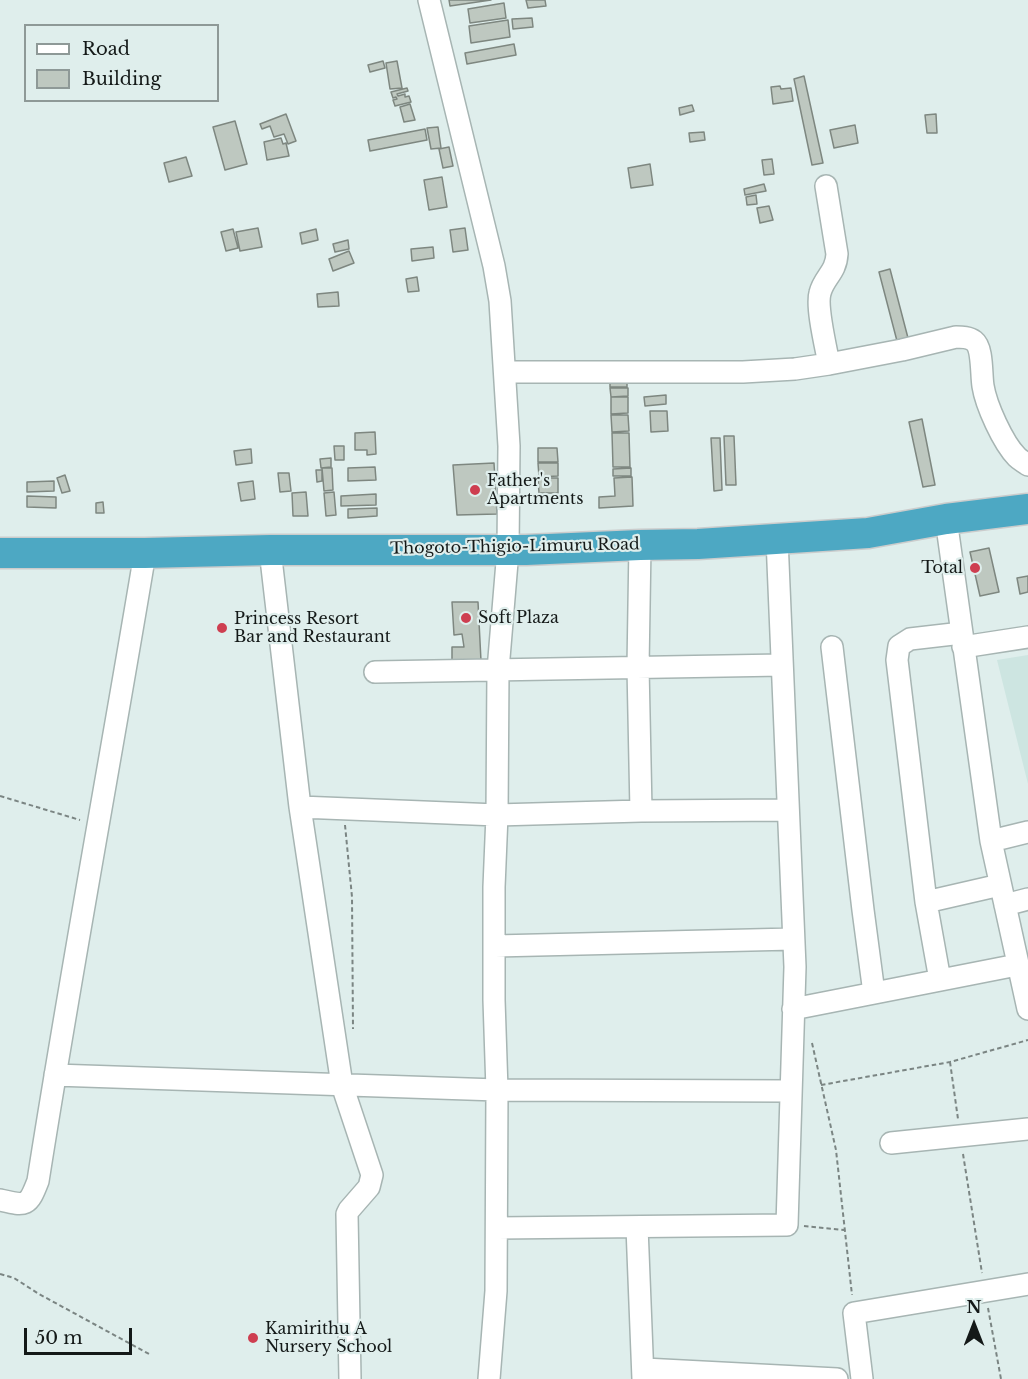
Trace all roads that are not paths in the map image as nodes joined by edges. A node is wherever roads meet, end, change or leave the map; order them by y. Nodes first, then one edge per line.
1 (429, 0) edge
2 (826, 186) dead end
3 (829, 364) junction
4 (504, 372) junction
5 (1028, 465) edge
6 (1028, 509) edge
7 (945, 519) junction
8 (777, 539) junction
9 (639, 545) junction
10 (270, 550) junction
11 (508, 550) junction
12 (0, 553) edge
13 (145, 553) junction
14 (1028, 637) edge
15 (962, 640) junction
16 (832, 647) dead end
17 (782, 665) junction
18 (638, 668) junction
19 (498, 670) junction
20 (375, 672) dead end
21 (300, 807) junction
22 (788, 810) junction
23 (641, 811) junction
24 (497, 815) junction
25 (1028, 832) edge
26 (990, 841) junction
27 (1003, 895) junction
28 (1028, 899) edge
29 (926, 902) junction
30 (793, 939) junction
31 (495, 946) junction
32 (1017, 964) junction
33 (940, 980) junction
34 (874, 993) junction
35 (1028, 1009) edge
36 (793, 1010) junction
37 (55, 1075) junction
38 (342, 1085) junction
39 (497, 1090) junction
40 (791, 1091) junction
41 (1028, 1129) edge
42 (891, 1143) dead end
43 (0, 1200) edge
44 (637, 1227) junction
45 (497, 1228) junction
46 (1028, 1284) edge
47 (644, 1374) edge
48 (350, 1379) edge
49 (489, 1379) edge
50 (837, 1379) edge
51 (862, 1379) edge

1 - 4 street
2 - 3 street
3 - 4 street
3 - 5 street
4 - 11 street
6 - 7 highway, Thogoto-Thigio-Limuru Road
7 - 8 highway, Thogoto-Thigio-Limuru Road
7 - 15 street
8 - 9 highway, Thogoto-Thigio-Limuru Road
8 - 17 street
9 - 11 highway, Thogoto-Thigio-Limuru Road
9 - 18 street
10 - 11 highway, Thogoto-Thigio-Limuru Road
10 - 13 highway, Thogoto-Thigio-Limuru Road
10 - 21 street
11 - 19 street
12 - 13 highway, Thogoto-Thigio-Limuru Road
13 - 37 street
14 - 15 street
15 - 26 street
15 - 29 street
16 - 34 street
17 - 18 street
17 - 22 street
18 - 19 street
18 - 23 street
19 - 20 street
19 - 24 street
21 - 24 street
21 - 38 street
22 - 23 street
22 - 30 street
23 - 24 street
24 - 31 street
25 - 26 street
26 - 27 street
27 - 28 street
27 - 29 street
27 - 32 street
29 - 33 street
30 - 31 street
30 - 36 street
31 - 39 street
32 - 33 street
32 - 35 street
33 - 34 street
34 - 36 street
36 - 40 street
37 - 38 street
37 - 43 street
38 - 39 street
38 - 48 street
39 - 40 street
39 - 45 street
40 - 44 street
41 - 42 street
44 - 45 street
44 - 47 street
45 - 49 street
46 - 51 street
47 - 50 street

